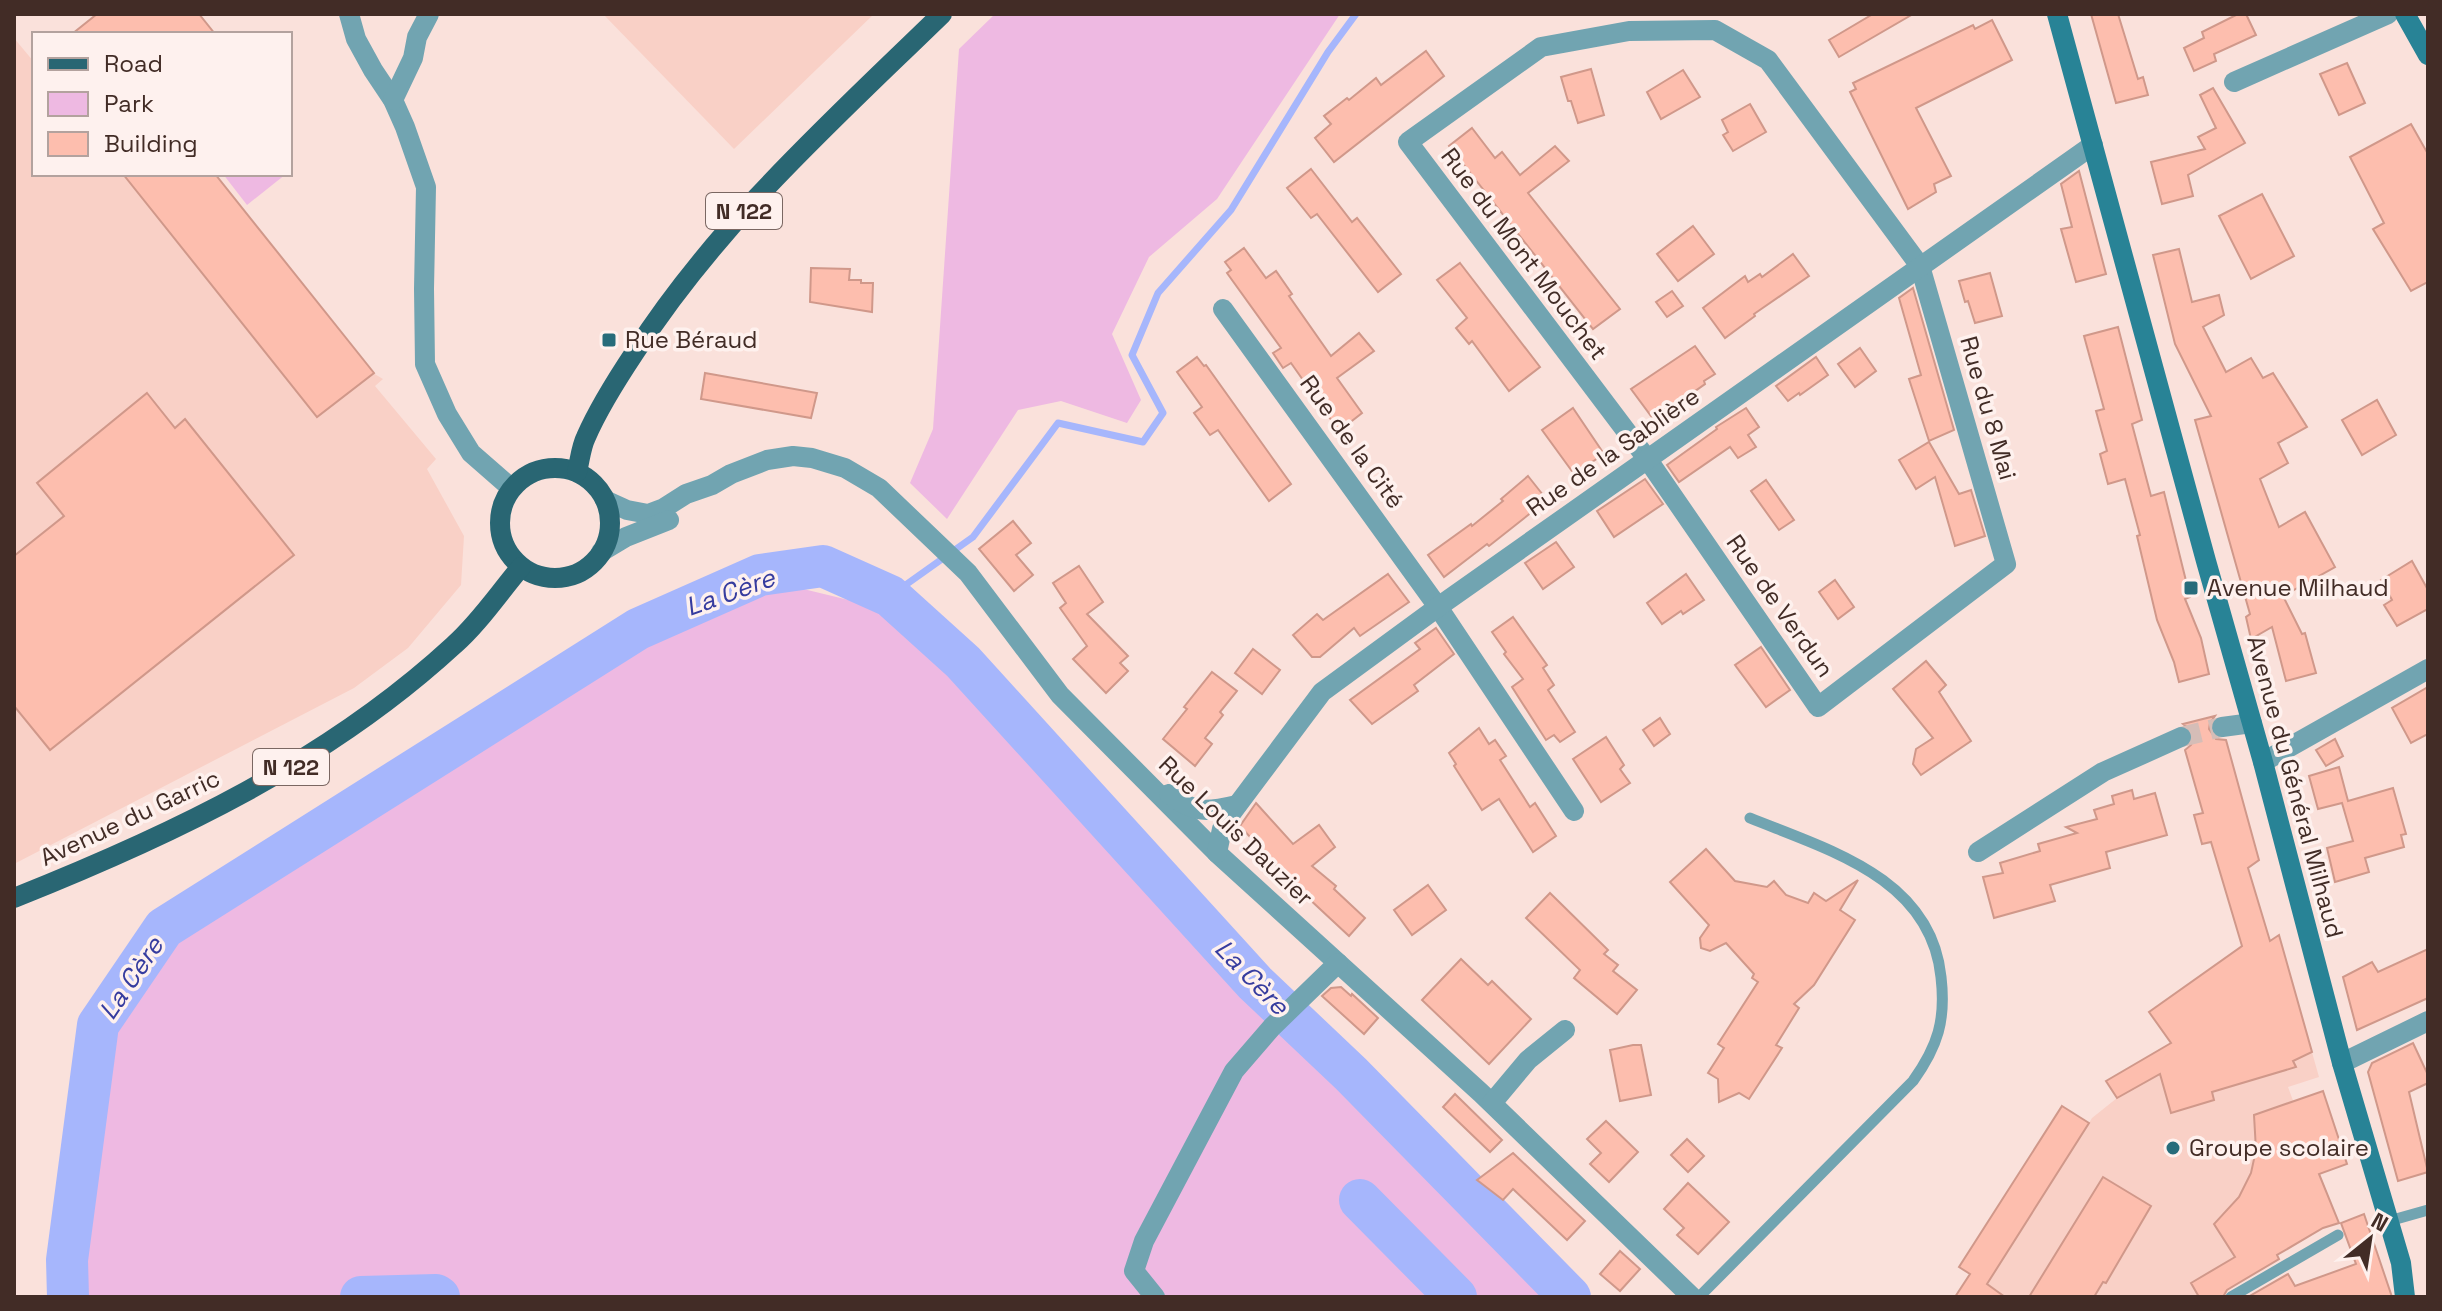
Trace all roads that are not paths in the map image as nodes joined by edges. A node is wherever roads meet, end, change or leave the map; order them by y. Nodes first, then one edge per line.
1 (349, 14) edge
2 (429, 14) edge
3 (942, 14) edge
4 (2057, 14) edge
5 (2388, 14) edge
6 (2405, 14) edge
7 (2428, 55) edge
8 (2234, 82) dead end
9 (393, 100) junction
10 (2093, 145) junction
11 (1920, 266) junction
12 (1223, 309) dead end
13 (1648, 460) junction
14 (577, 472) junction
15 (712, 485) junction
16 (511, 488) junction
17 (605, 500) junction
18 (601, 552) junction
19 (2006, 564) joint
20 (521, 567) junction
21 (1438, 607) junction
22 (2428, 669) edge
23 (2252, 723) junction
24 (2222, 727) tunnel mouth
25 (2181, 737) tunnel mouth
26 (2263, 762) junction
27 (1127, 763) junction
28 (1237, 805) junction
29 (1574, 811) dead end
30 (1750, 818) dead end
31 (1978, 852) dead end
32 (1217, 853) junction
33 (14, 898) edge
34 (1338, 963) junction
35 (2428, 1021) edge
36 (1565, 1030) dead end
37 (2342, 1063) junction
38 (1492, 1103) junction
39 (2428, 1210) edge
40 (2389, 1221) junction
41 (2338, 1235) dead end
42 (1155, 1297) edge
43 (1692, 1297) edge
44 (1699, 1297) edge
45 (2231, 1297) edge
46 (2405, 1297) edge

1 - 9 street
2 - 9 street
3 - 14 main road, N 122
4 - 10 main road, Avenue du Général Milhaud
5 - 8 street
6 - 7 main road
9 - 16 street
10 - 11 street, Rue de la Sablière
10 - 23 main road, Avenue du Général Milhaud
11 - 13 street, Rue de la Sablière
11 - 13 street, Rue du Mont Mouchet
11 - 19 street, Rue du 8 Mai
12 - 21 street, Rue de la Cité
13 - 19 street, Rue de Verdun
13 - 21 street, Rue de la Sablière
14 - 16 main road
14 - 17 main road
15 - 17 street
15 - 18 street
15 - 27 street, Rue Louis Dauzier
16 - 20 main road
17 - 18 main road
18 - 20 main road
20 - 33 main road, Avenue du Garric / N 122
21 - 28 street, Rue de la Sablière
21 - 29 street, Rue de la Cité
22 - 26 street
23 - 24 street
23 - 26 main road, Avenue du Général Milhaud
25 - 31 street
26 - 37 main road, Avenue du Général Milhaud
27 - 28 street
27 - 32 street, Rue Louis Dauzier
28 - 32 street, Rue de la Sablière
30 - 44 lane
32 - 34 street, Rue Louis Dauzier
34 - 38 street, Rue Louis Dauzier
34 - 42 street
35 - 37 street
36 - 38 street
37 - 40 main road, Avenue du Général Milhaud
38 - 43 street, Rue Louis Dauzier
39 - 40 lane
40 - 46 main road, Avenue du Général Milhaud
41 - 45 lane

